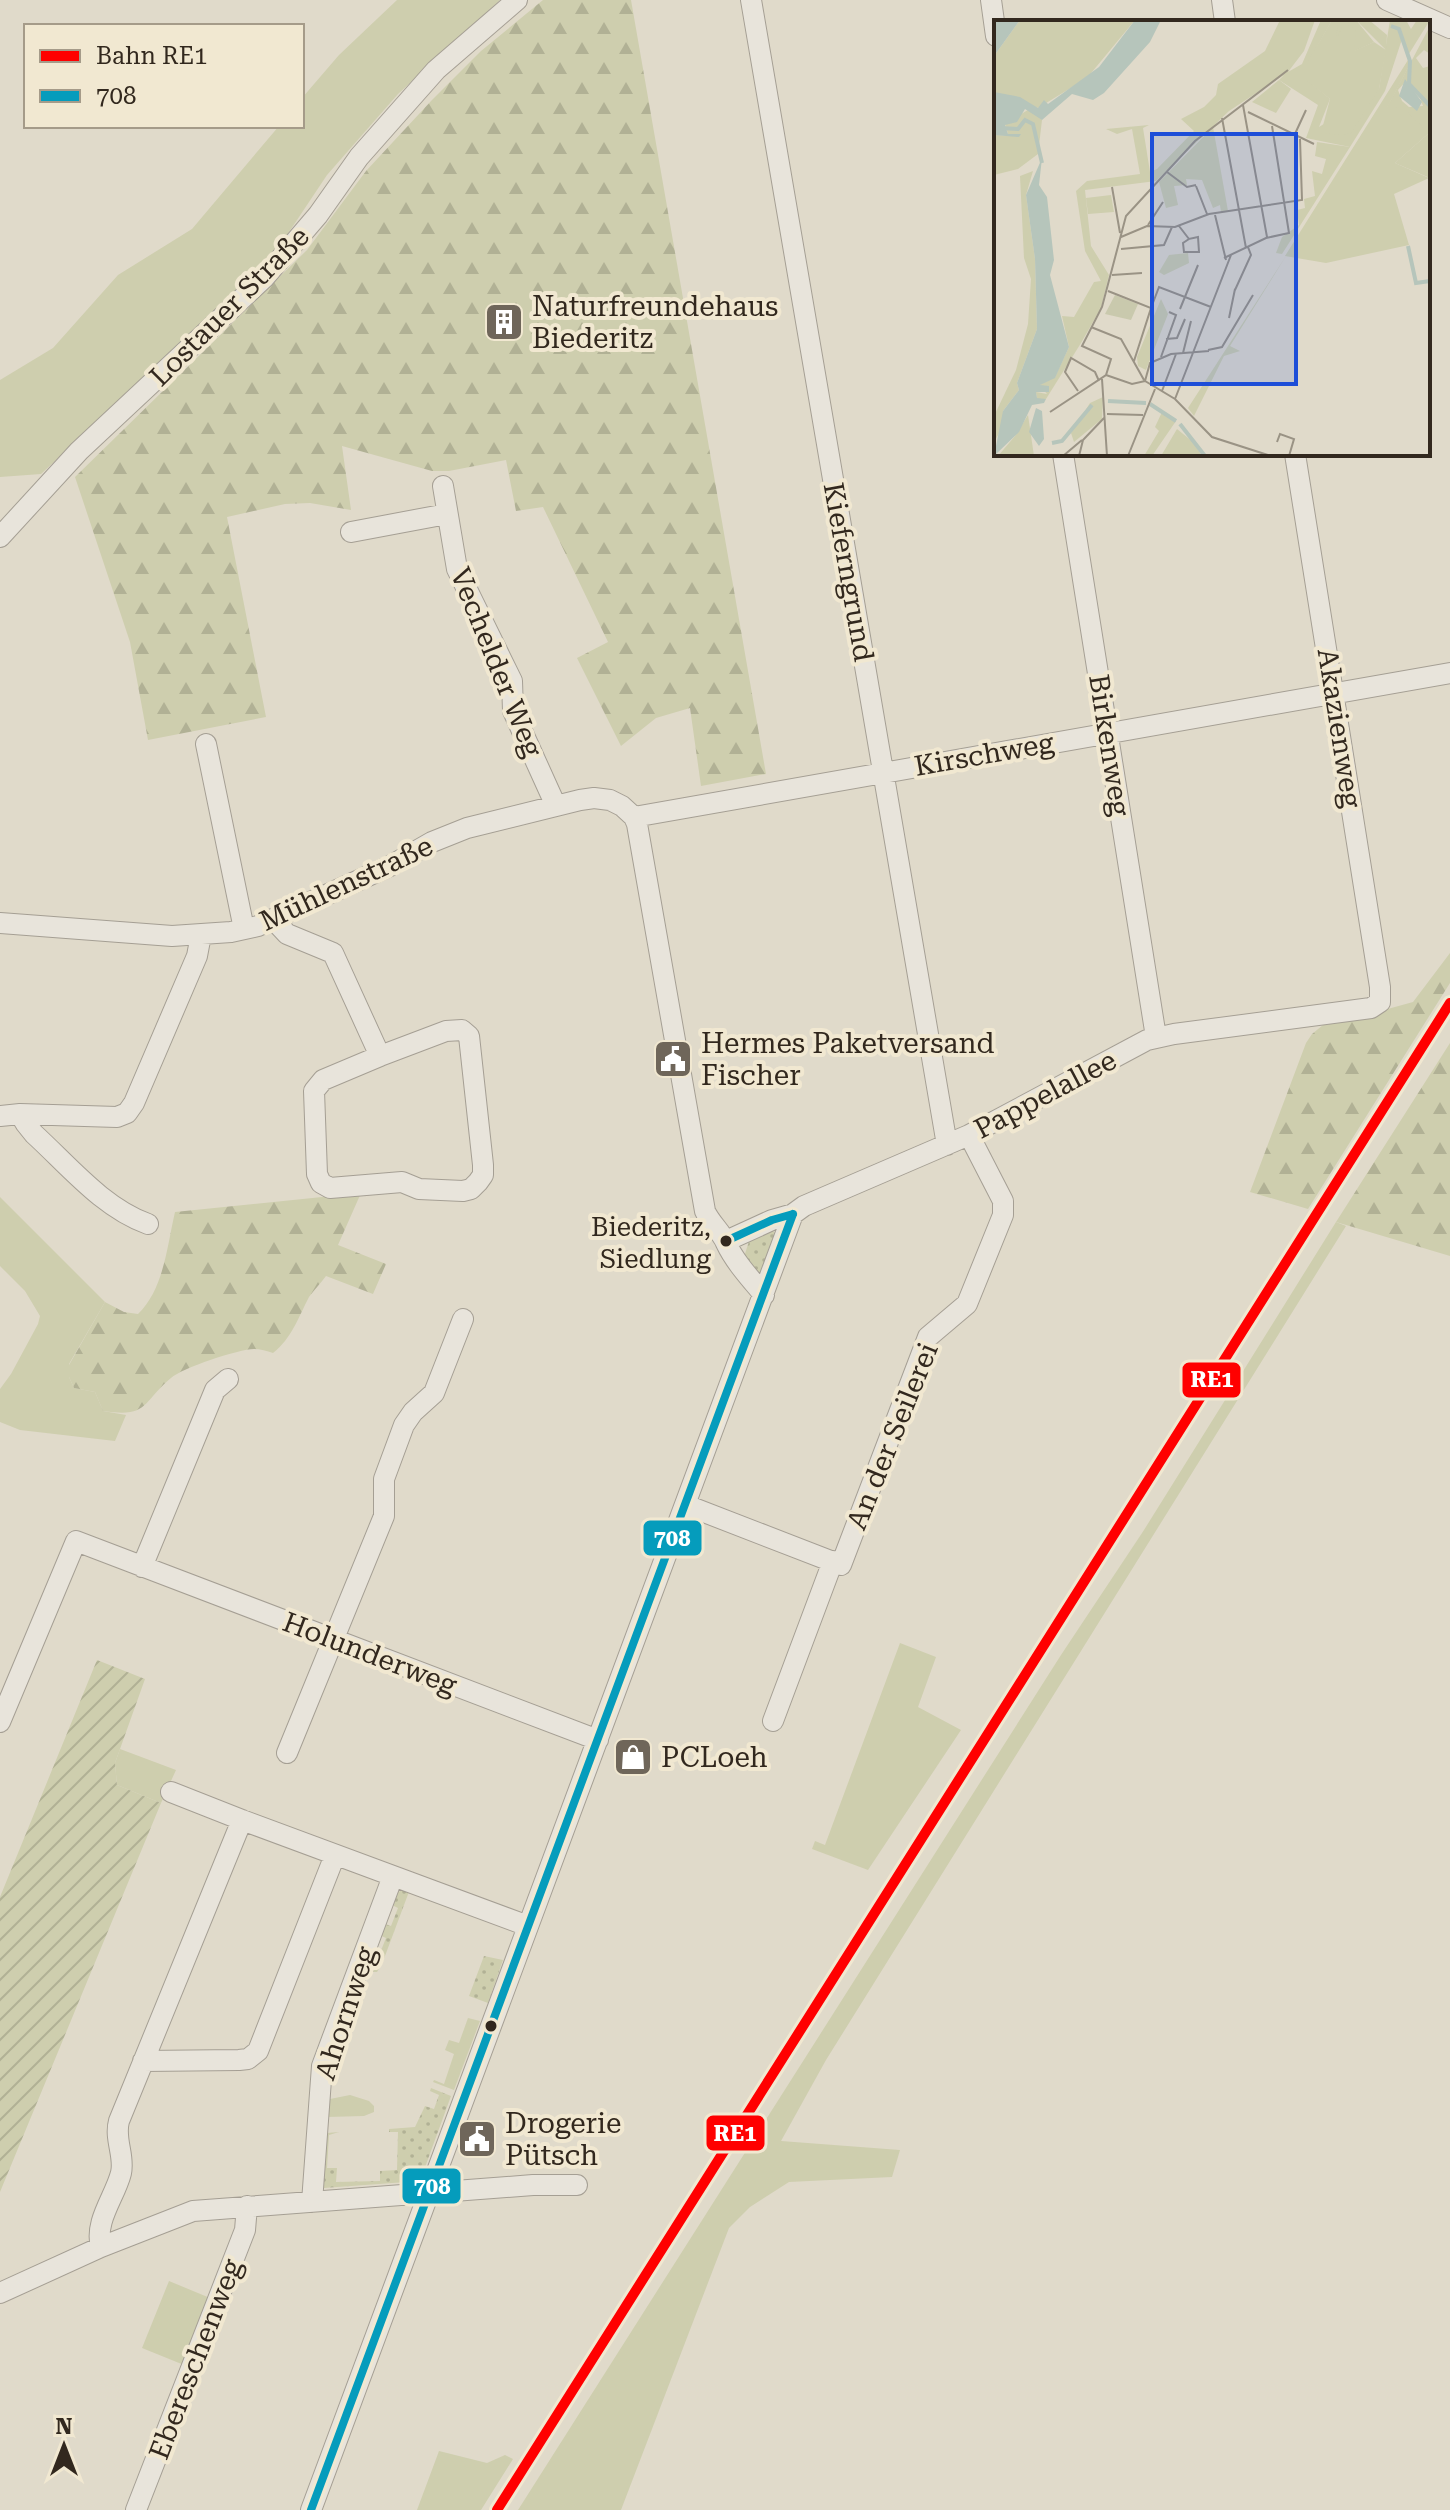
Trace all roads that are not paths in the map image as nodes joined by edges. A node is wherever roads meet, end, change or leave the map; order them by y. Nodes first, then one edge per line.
1 (517, 0) edge
2 (751, 0) edge
3 (991, 0) edge
4 (1222, 0) edge
5 (1387, 0) edge
6 (1225, 20) edge
7 (994, 22) edge
8 (1450, 28) edge
9 (1063, 456) edge
10 (1295, 456) edge
11 (443, 486) dead end
12 (447, 514) junction
13 (351, 532) dead end
14 (0, 537) edge
15 (1450, 673) edge
16 (1334, 692) junction
17 (1108, 732) junction
18 (206, 744) dead end
19 (883, 771) junction
20 (556, 806) junction
21 (634, 817) junction
22 (273, 919) junction
23 (0, 923) edge
24 (244, 929) junction
25 (201, 935) junction
26 (1380, 1002) joint
27 (1156, 1037) junction
28 (380, 1056) junction
29 (10, 1115) edge
30 (969, 1135) junction
31 (947, 1145) junction
32 (793, 1214) junction
33 (148, 1224) dead end
34 (726, 1241) junction
35 (764, 1295) junction
36 (463, 1319) dead end
37 (228, 1379) dead end
38 (686, 1505) junction
39 (833, 1561) junction
40 (142, 1567) junction
41 (334, 1640) junction
42 (773, 1721) dead end
43 (0, 1722) edge
44 (598, 1740) junction
45 (287, 1753) dead end
46 (171, 1792) dead end
47 (242, 1820) junction
48 (335, 1855) junction
49 (393, 1876) junction
50 (528, 1926) junction
51 (143, 2061) junction
52 (577, 2185) dead end
53 (429, 2192) junction
54 (312, 2202) junction
55 (247, 2206) junction
56 (101, 2247) junction
57 (0, 2293) edge
58 (136, 2510) edge
59 (311, 2510) edge

1 - 14 street, Lostauer Straße
2 - 19 street, Kieferngrund
3 - 7 street
4 - 6 street
5 - 8 street
9 - 17 street, Birkenweg
10 - 16 street, Akazienweg
11 - 12 street, Vechelder Weg
12 - 13 street
12 - 20 street, Vechelder Weg
15 - 16 street, Kirschweg
16 - 17 street, Kirschweg
16 - 26 street, Akazienweg
17 - 19 street, Kirschweg
17 - 27 street, Birkenweg
18 - 24 street
19 - 21 street, Kirschweg
19 - 31 street, Kieferngrund
20 - 21 street, Mühlenstraße
20 - 22 street, Mühlenstraße
21 - 34 street
22 - 24 street, Mühlenstraße
22 - 28 street
23 - 25 street, Mühlenstraße
24 - 25 street, Mühlenstraße
25 - 29 street
26 - 27 street, Pappelallee
27 - 30 street, Pappelallee
28 - 28 street
29 - 33 street
30 - 31 street, Pappelallee
30 - 39 street, An der Seilerei
31 - 32 street, Pappelallee
32 - 34 street, Pappelallee
32 - 35 street
34 - 35 street
35 - 38 street
36 - 41 street
37 - 40 street
38 - 39 street, An der Seilerei
38 - 44 street
39 - 42 street, An der Seilerei
40 - 41 street, Holunderweg
40 - 43 street, Holunderweg
41 - 44 street, Holunderweg
41 - 45 street
44 - 50 street
46 - 47 street
47 - 48 street
47 - 51 street
48 - 49 street
48 - 51 street
49 - 50 street
49 - 54 street, Ahornweg
50 - 53 street
51 - 56 street
52 - 53 street
53 - 54 street
53 - 59 street
54 - 55 street
55 - 56 street
55 - 58 street, Ebereschenweg
56 - 57 street

